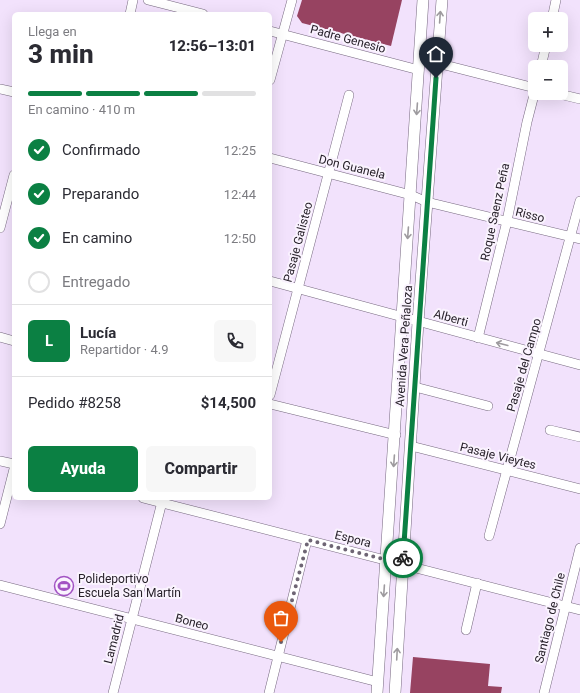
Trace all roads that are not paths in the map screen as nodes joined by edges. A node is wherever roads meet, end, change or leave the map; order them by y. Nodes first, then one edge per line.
1 (134, 0) edge
2 (148, 0) edge
3 (292, 0) edge
4 (423, 0) edge
5 (442, 0) edge
6 (556, 0) edge
7 (131, 12) edge
8 (195, 12) edge
9 (553, 12) edge
10 (272, 32) edge
11 (282, 34) junction
12 (437, 63) junction
13 (419, 70) junction
14 (272, 72) edge
15 (528, 87) edge
16 (0, 89) edge
17 (12, 92) edge
18 (349, 95) dead end
19 (568, 96) edge
20 (580, 99) edge
21 (532, 100) edge
22 (272, 159) edge
23 (329, 174) junction
24 (12, 181) edge
25 (411, 195) junction
26 (580, 201) edge
27 (427, 202) junction
28 (2, 212) edge
29 (12, 214) edge
30 (507, 221) junction
31 (0, 228) edge
32 (576, 238) edge
33 (272, 281) edge
34 (299, 288) junction
35 (402, 316) junction
36 (418, 322) junction
37 (0, 338) edge
38 (478, 338) junction
39 (12, 341) edge
40 (540, 354) junction
41 (580, 364) edge
42 (415, 387) junction
43 (272, 388) edge
44 (272, 404) edge
45 (488, 406) dead end
46 (550, 430) dead end
47 (396, 435) junction
48 (580, 437) edge
49 (411, 446) junction
50 (0, 461) edge
51 (12, 464) edge
52 (506, 470) junction
53 (12, 477) edge
54 (580, 489) edge
55 (162, 500) edge
56 (0, 524) edge
57 (489, 536) dead end
58 (308, 540) junction
59 (580, 548) edge
60 (386, 560) junction
61 (403, 564) junction
62 (477, 583) junction
63 (0, 585) edge
64 (566, 606) junction
65 (580, 610) edge
66 (131, 618) junction
67 (466, 630) dead end
68 (278, 657) junction
69 (378, 687) edge
70 (113, 693) edge
71 (269, 693) edge
72 (395, 693) edge
73 (544, 693) edge

1 - 7 street
2 - 8 street
3 - 11 street
4 - 13 main road, Avenida Vera Peñaloza
12 -> 5 main road, Avenida Vera Peñaloza
6 - 9 street
10 - 11 street, Padre Genesio
11 - 13 street, Padre Genesio
11 - 14 street
12 - 15 street
12 - 27 main road, Avenida Vera Peñaloza
13 -> 25 main road, Avenida Vera Peñaloza
16 - 17 street
18 - 23 street, Pasaje Galisteo
19 - 20 street
21 - 30 street, Roque Saenz Peña
22 - 23 street, Don Guanela
23 - 25 street, Don Guanela
23 - 34 street, Pasaje Galisteo
24 - 28 street
25 - 27 street, Don Guanela
25 -> 35 main road, Avenida Vera Peñaloza
26 - 32 street, Pasaje del Campo
27 - 30 street, Risso
27 - 36 main road, Avenida Vera Peñaloza
28 - 29 street
28 - 31 street
30 - 32 street, Risso
30 - 38 street, Roque Saenz Peña
32 - 40 street, Pasaje del Campo
33 - 34 street, Alberti
34 - 35 street, Alberti
34 - 43 street, Pasaje Galisteo
35 - 36 street, Alberti
35 - 47 main road, Avenida Vera Peñaloza
36 - 38 street, Alberti
36 - 42 main road, Avenida Vera Peñaloza
37 - 39 street
40 -> 38 street, Alberti
40 - 41 street, Alberti
40 - 52 street, Pasaje del Campo
42 - 45 street
42 - 49 main road, Avenida Vera Peñaloza
44 - 47 street
46 - 48 street
47 -> 60 main road, Avenida Vera Peñaloza
49 - 52 street, Pasaje Vieytes
49 - 61 main road, Avenida Vera Peñaloza
50 - 51 street
52 - 54 street, Pasaje Vieytes
52 - 57 street, Pasaje del Campo
53 - 56 street
55 - 58 street, Espora
55 - 66 street, Lamadrid
58 - 60 street, Espora
58 - 68 street
59 - 64 street, Santiago de Chile
60 - 61 street, Espora
60 -> 69 main road, Avenida Vera Peñaloza
61 - 62 street, Espora
72 -> 61 main road, Avenida Vera Peñaloza
62 - 64 street, Espora
62 - 67 street
63 - 66 street, Boneo
64 - 65 street, Espora
64 - 73 street, Santiago de Chile
66 - 68 street, Boneo
66 - 70 street, Lamadrid
68 - 69 street, Boneo
68 - 71 street

